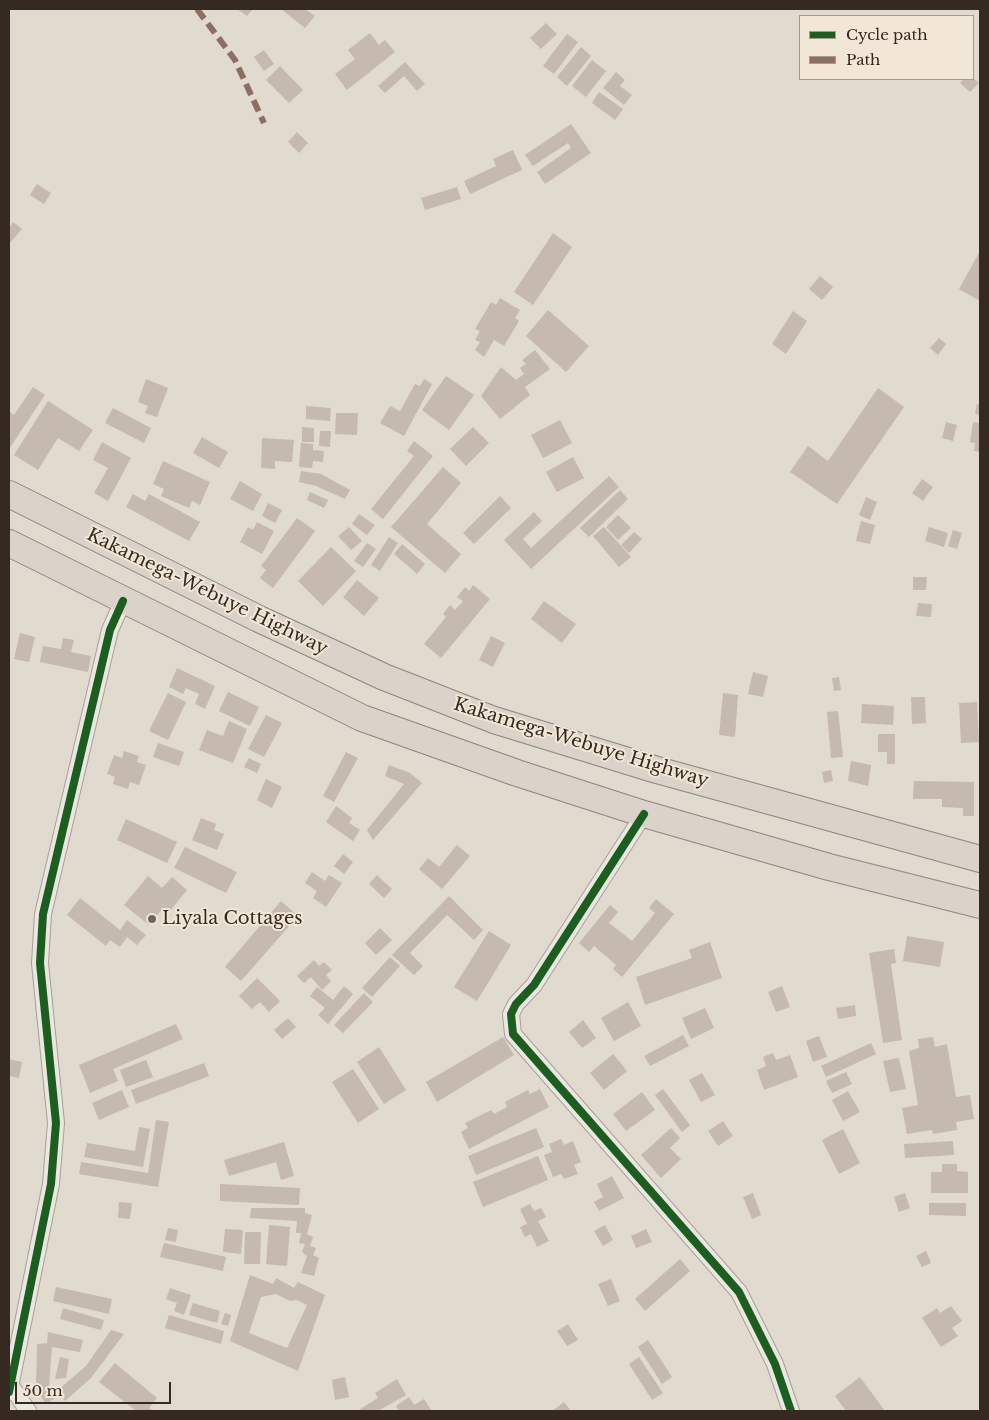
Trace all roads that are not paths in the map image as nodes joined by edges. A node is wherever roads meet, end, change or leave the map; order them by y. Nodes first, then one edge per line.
1 (9, 494) edge
2 (9, 543) edge
3 (123, 601) junction
4 (644, 814) junction
5 (980, 859) edge
6 (980, 904) edge
7 (10, 1389) edge
8 (28, 1411) edge
9 (792, 1411) edge

1 - 5 highway, Kakamega-Webuye Highway
2 - 3 highway
3 - 4 highway
3 - 7 street
4 - 6 highway
4 - 9 street
7 - 8 street

